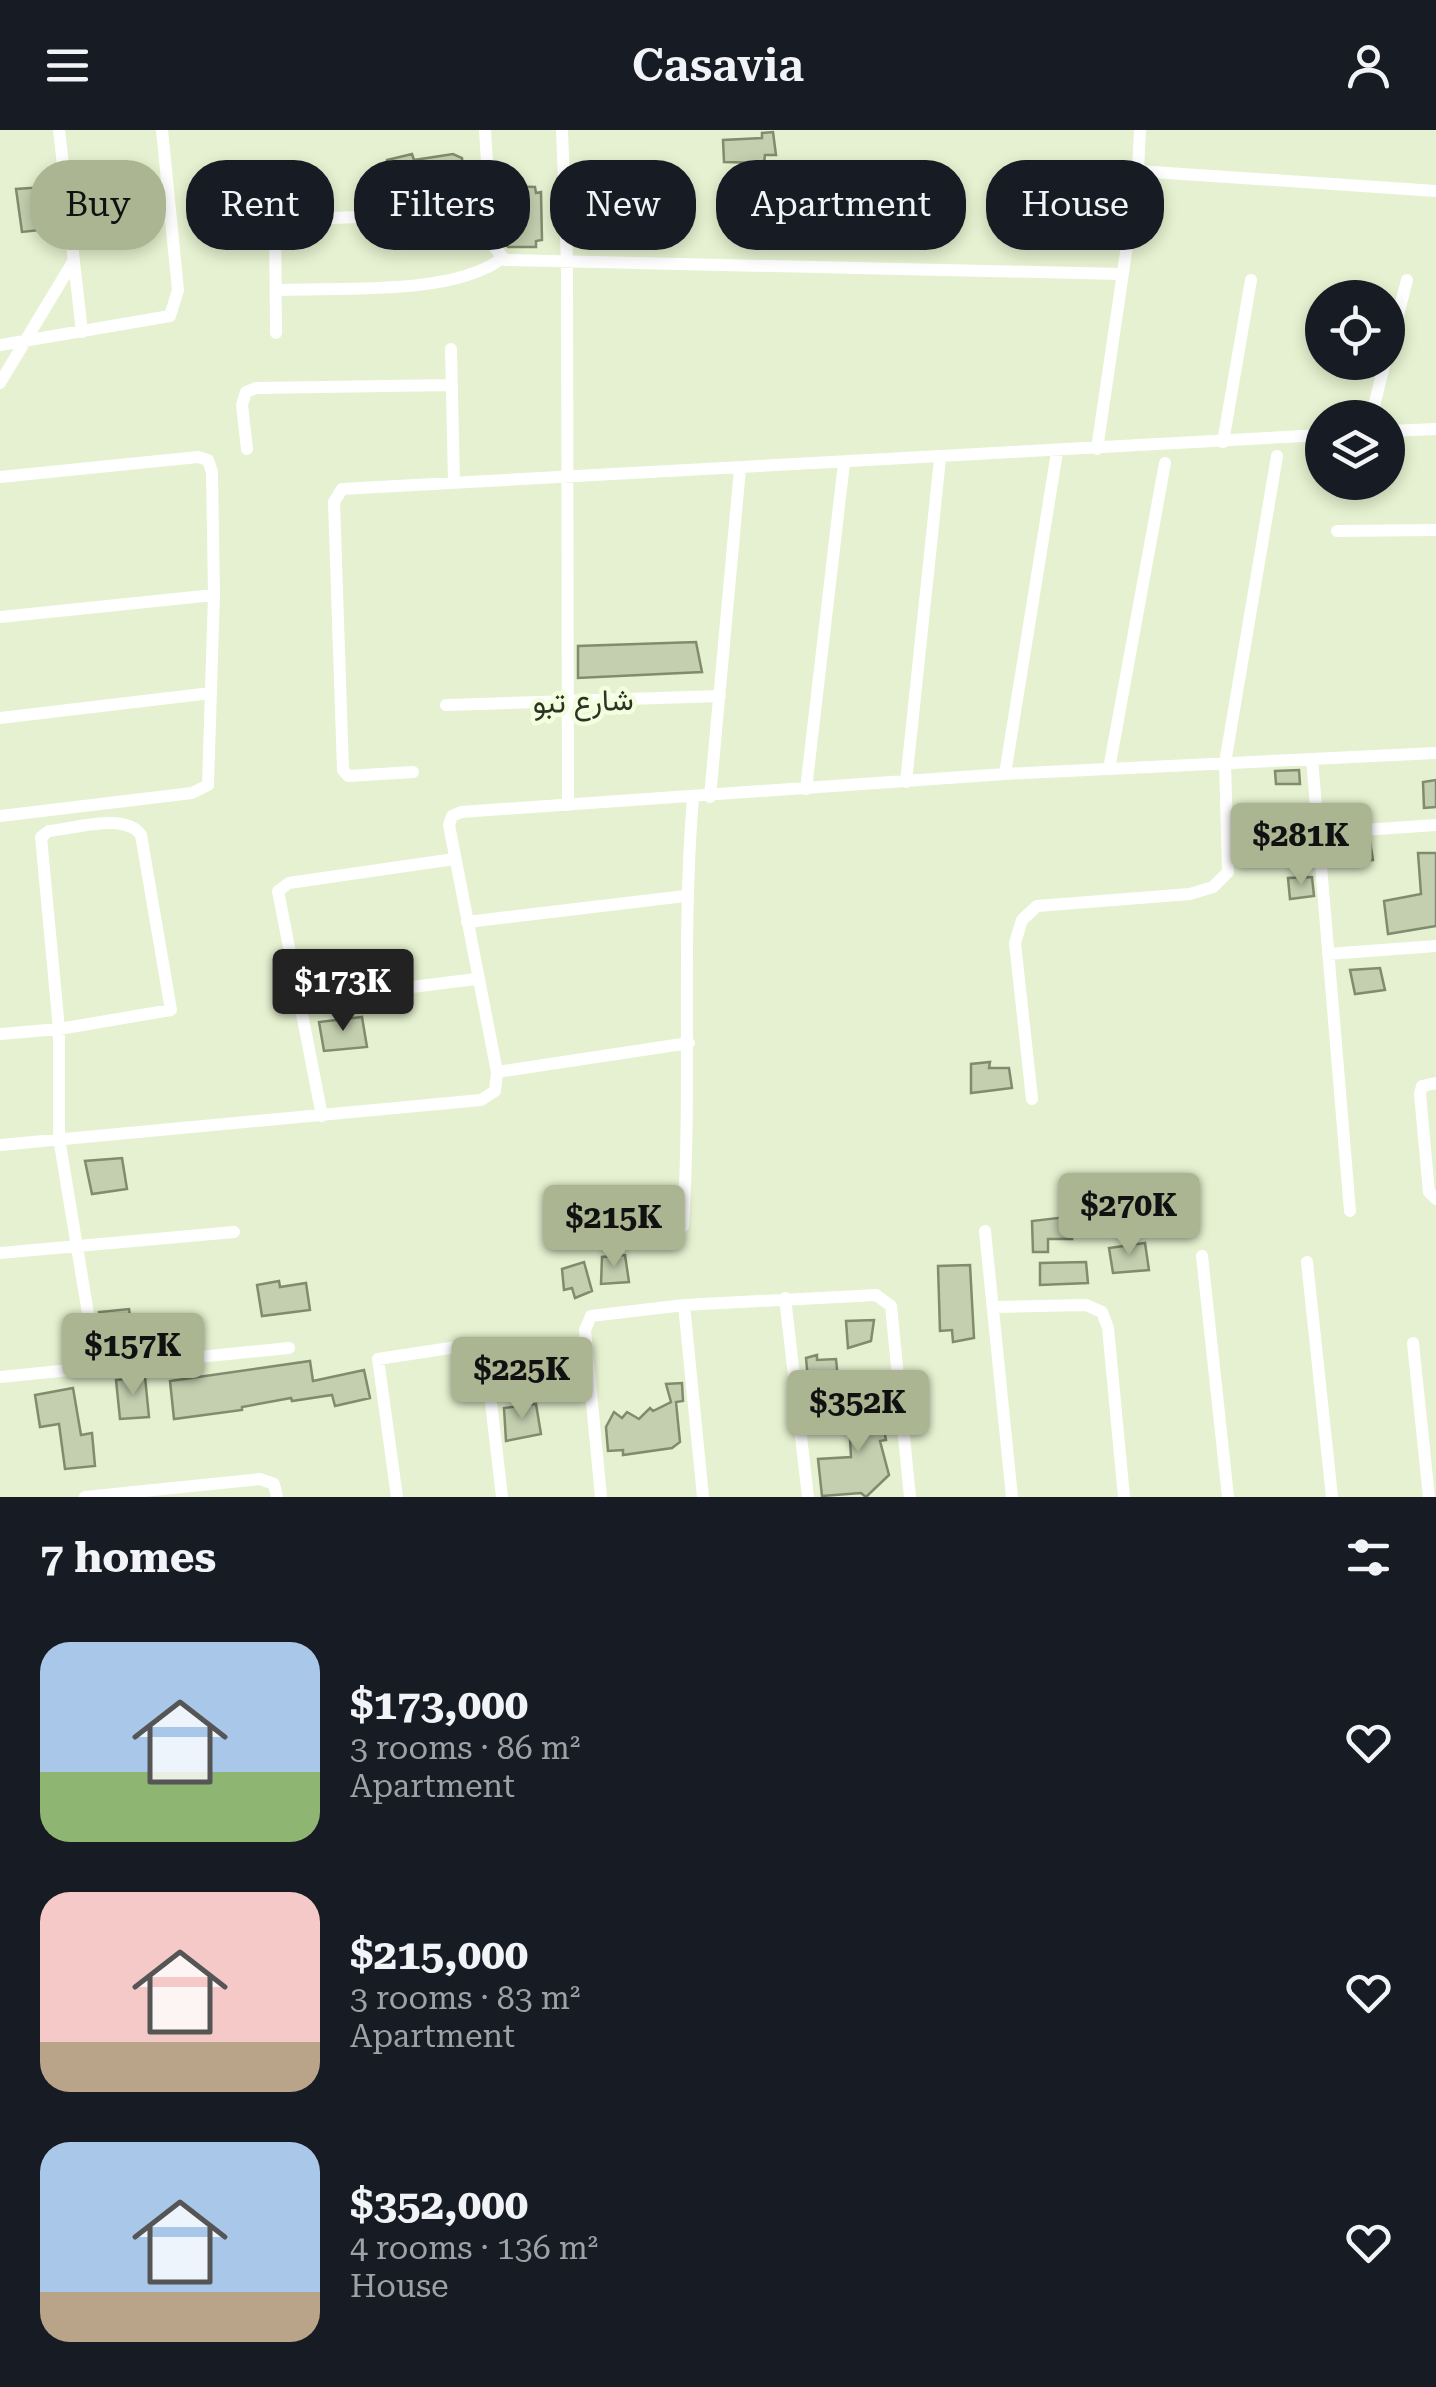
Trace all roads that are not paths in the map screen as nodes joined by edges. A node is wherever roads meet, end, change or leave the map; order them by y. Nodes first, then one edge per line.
1 (60, 130) edge
2 (162, 130) edge
3 (485, 130) edge
4 (562, 130) edge
5 (1140, 130) edge
6 (487, 160) edge
7 (1139, 160) edge
8 (1164, 174) edge
9 (1436, 191) edge
10 (275, 250) edge
11 (495, 250) edge
12 (1125, 250) edge
13 (502, 258) junction
14 (74, 260) junction
15 (567, 262) junction
16 (1121, 274) junction
17 (1251, 280) dead end
18 (1407, 280) dead end
19 (1405, 288) edge
20 (276, 290) junction
21 (82, 332) junction
22 (276, 333) dead end
23 (25, 341) junction
24 (0, 345) edge
25 (452, 349) dead end
26 (0, 383) edge
27 (452, 384) junction
28 (1436, 429) edge
29 (1405, 430) edge
30 (1305, 436) edge
31 (1223, 442) junction
32 (247, 449) dead end
33 (1098, 449) junction
34 (1057, 452) junction
35 (1278, 456) dead end
36 (940, 459) junction
37 (1165, 463) dead end
38 (844, 464) junction
39 (740, 468) junction
40 (0, 477) edge
41 (568, 479) junction
42 (454, 484) junction
43 (1436, 530) edge
44 (1336, 531) dead end
45 (214, 595) junction
46 (0, 617) edge
47 (211, 693) junction
48 (720, 696) junction
49 (570, 702) junction
50 (446, 705) dead end
51 (0, 718) edge
52 (1436, 753) edge
53 (1312, 759) junction
54 (1224, 763) junction
55 (1109, 769) junction
56 (413, 772) dead end
57 (1005, 774) junction
58 (906, 782) junction
59 (806, 789) junction
60 (710, 796) junction
61 (693, 798) junction
62 (568, 805) junction
63 (0, 816) edge
64 (1436, 826) edge
65 (1319, 833) junction
66 (454, 859) junction
67 (685, 896) junction
68 (467, 922) junction
69 (1436, 946) edge
70 (1328, 954) junction
71 (476, 980) junction
72 (299, 1001) junction
73 (59, 1029) junction
74 (0, 1034) edge
75 (689, 1043) junction
76 (496, 1072) junction
77 (1436, 1083) edge
78 (1032, 1099) dead end
79 (322, 1116) junction
80 (59, 1138) junction
81 (0, 1145) edge
82 (1436, 1199) edge
83 (1350, 1211) dead end
84 (683, 1226) dead end
85 (985, 1231) dead end
86 (234, 1232) dead end
87 (78, 1244) junction
88 (0, 1252) edge
89 (1202, 1256) dead end
90 (1307, 1262) dead end
91 (786, 1298) junction
92 (684, 1305) junction
93 (994, 1307) junction
94 (1413, 1343) dead end
95 (289, 1348) dead end
96 (97, 1368) junction
97 (0, 1377) edge
98 (85, 1497) edge
99 (278, 1497) edge
100 (398, 1497) edge
101 (502, 1497) edge
102 (602, 1497) edge
103 (703, 1497) edge
104 (808, 1497) edge
105 (910, 1497) edge
106 (1012, 1497) edge
107 (1124, 1497) edge
108 (1228, 1497) edge
109 (1332, 1497) edge
110 (1429, 1497) edge

1 - 14 street
2 - 21 street
3 - 6 street
4 - 15 street
5 - 7 street
8 - 9 street
10 - 20 street
11 - 13 street
12 - 16 street
13 - 15 street
13 - 20 street
14 - 21 street
14 - 23 street
15 - 16 street
15 - 41 street
16 - 33 street
17 - 31 street
18 - 19 street
20 - 22 street
21 - 23 street
23 - 24 street
23 - 26 street
25 - 27 street
27 - 32 street
27 - 42 street
28 - 29 street
30 - 31 street
31 - 33 street
33 - 34 street
34 - 36 street
34 - 57 street
35 - 54 street
36 - 38 street
36 - 58 street
37 - 55 street
38 - 39 street
38 - 59 street
39 - 41 street
39 - 48 street
40 - 45 street
41 - 42 street
41 - 49 street
42 - 56 street
43 - 44 street
45 - 46 street
45 - 47 street
47 - 51 street
47 - 63 street
48 - 49 street, شارع تبو
48 - 60 street
49 - 50 street, شارع تبو
49 - 62 street
52 - 53 street
53 - 54 street
53 - 65 street
54 - 55 street
54 - 78 street
55 - 57 street
57 - 58 street
58 - 59 street
59 - 60 street
60 - 61 street
61 - 62 street
61 - 67 street
62 - 66 street
64 - 65 street
65 - 70 street
66 - 68 street
66 - 72 street
67 - 68 street
67 - 75 street
68 - 71 street
69 - 70 street
70 - 83 street
71 - 72 street
71 - 76 street
72 - 79 street
73 - 73 street
73 - 74 street
73 - 80 street
75 - 76 street
75 - 84 street
76 - 79 street
77 - 82 street
79 - 80 street
80 - 81 street
80 - 87 street
85 - 93 street
86 - 87 street
87 - 88 street
87 - 96 street
89 - 108 street
90 - 109 street
91 - 92 street
91 - 104 street
91 - 105 street
92 - 102 street
92 - 103 street
93 - 106 street
93 - 107 street
94 - 110 street
95 - 96 street
96 - 97 street
98 - 99 street
100 - 101 street

